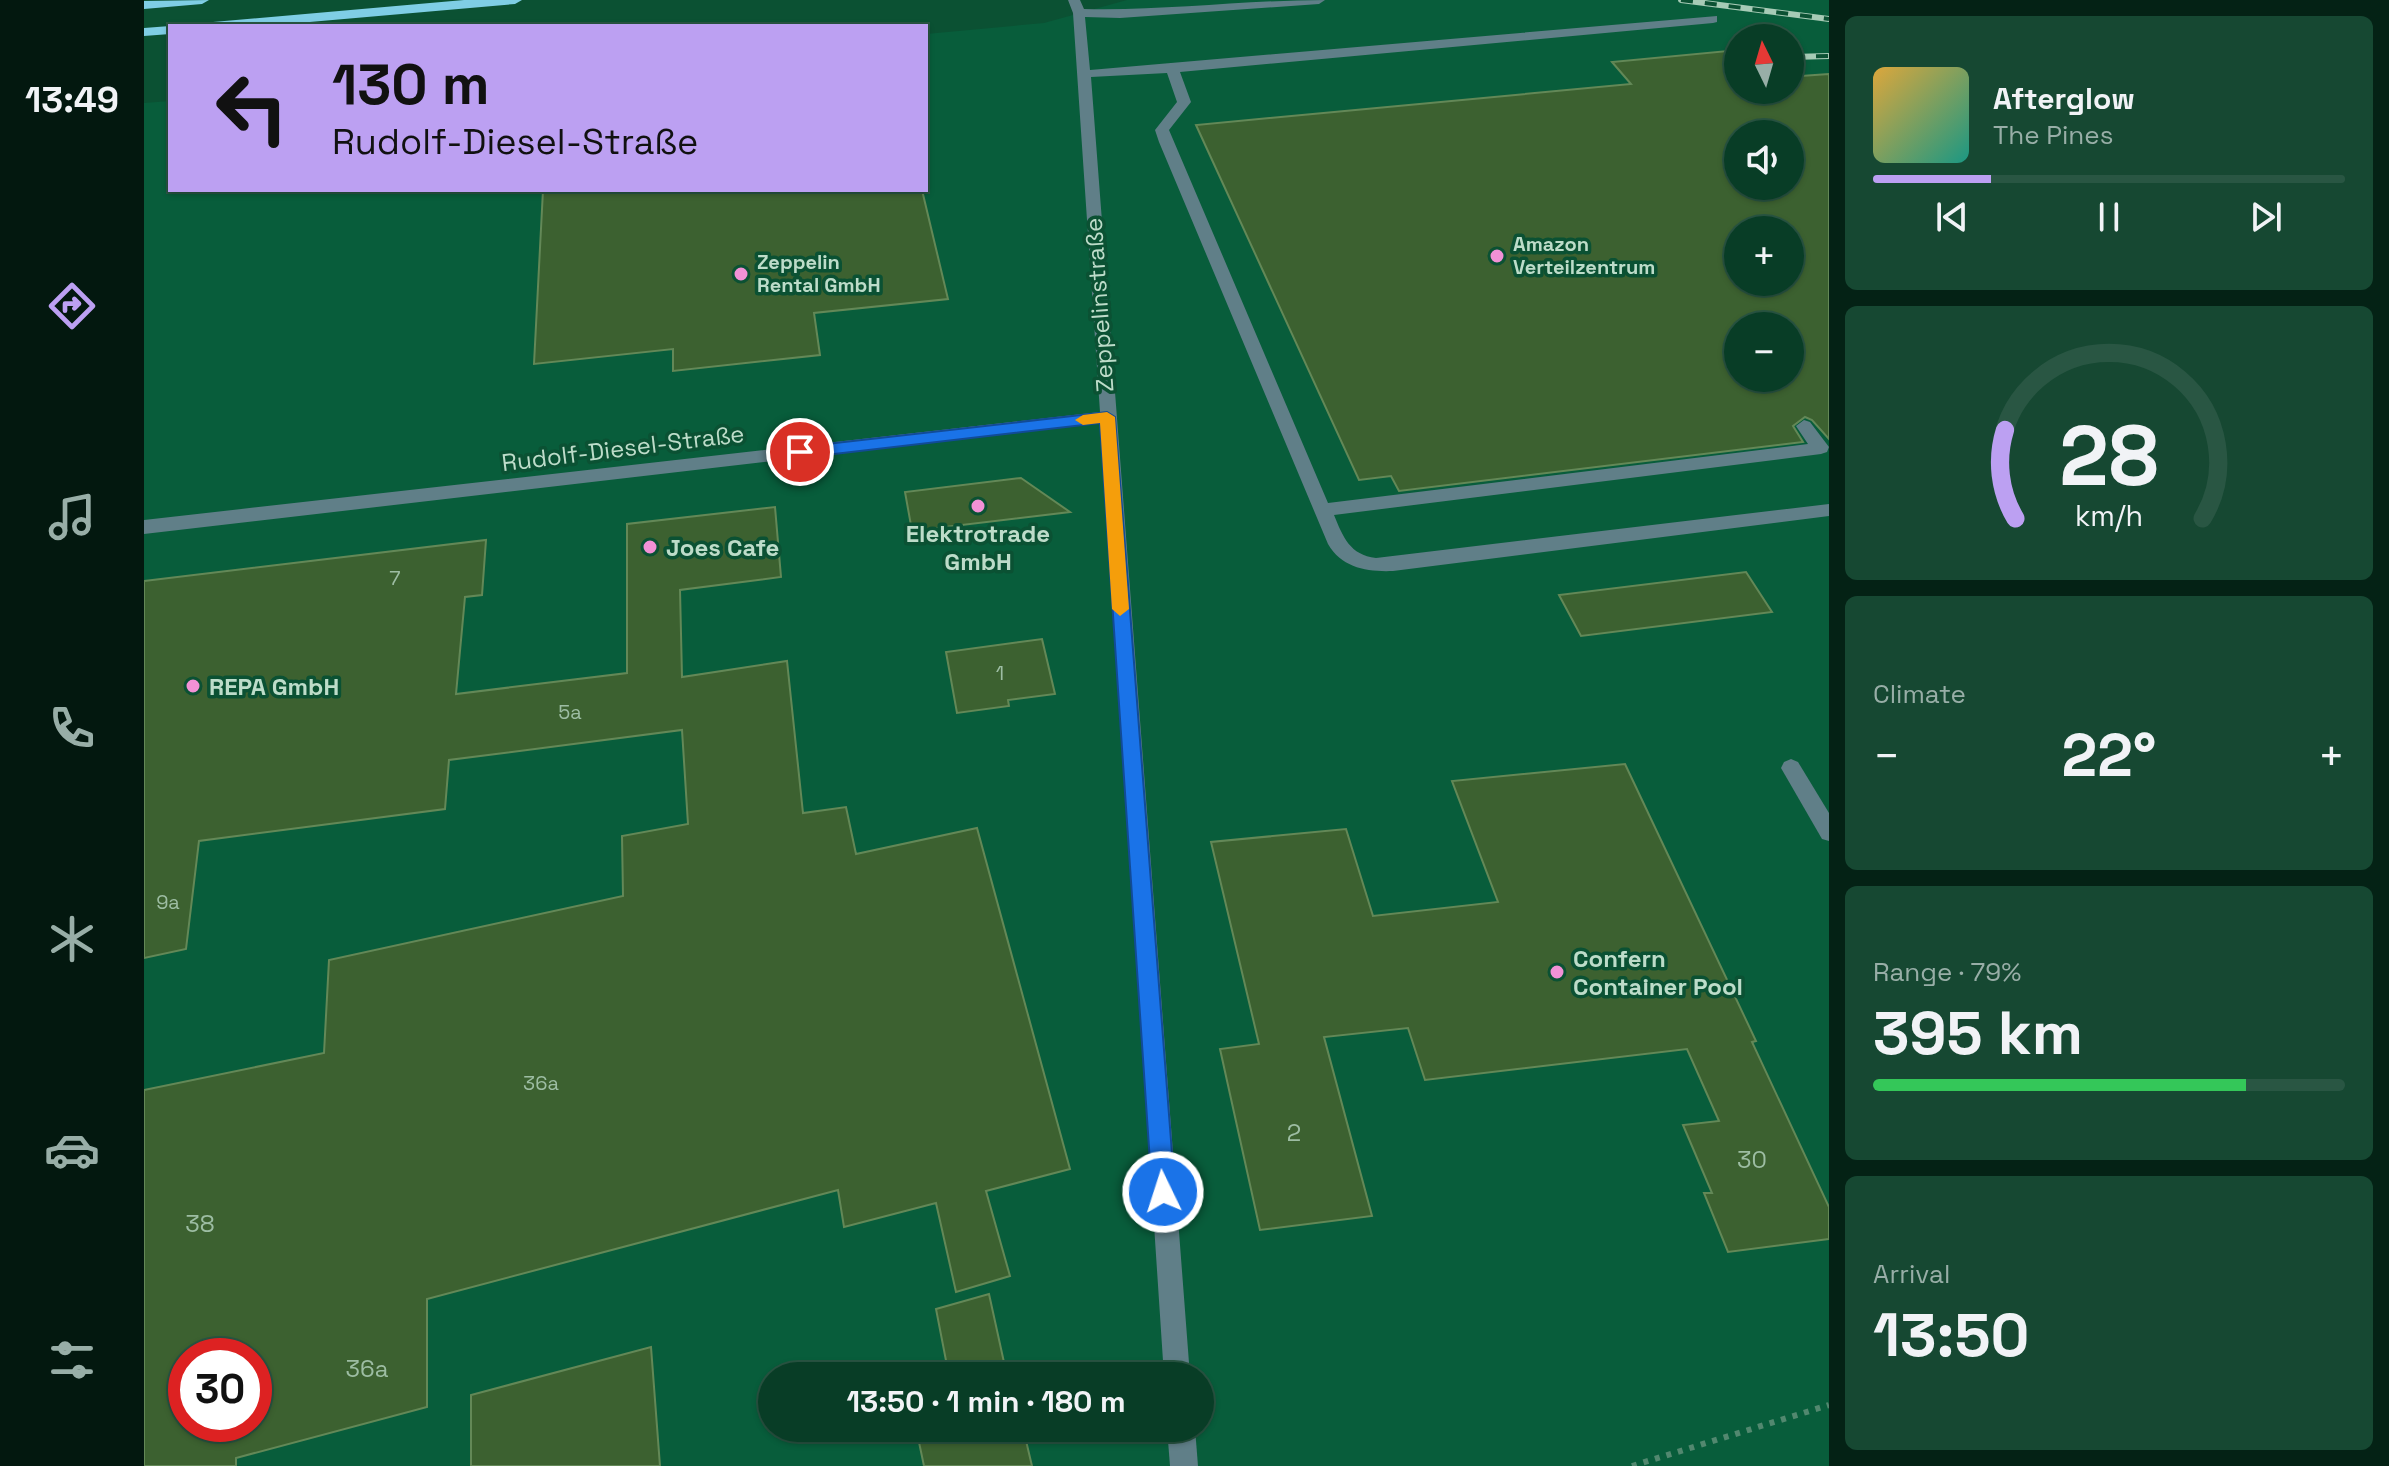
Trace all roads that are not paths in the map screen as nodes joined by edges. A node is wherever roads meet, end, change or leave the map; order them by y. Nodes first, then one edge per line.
1 (202, 0) edge
2 (515, 0) edge
3 (1319, 0) edge
4 (144, 5) edge
5 (1076, 6) edge
6 (1713, 19) dead end
7 (236, 24) edge
8 (168, 30) edge
9 (144, 32) edge
10 (1172, 69) junction
11 (1084, 74) junction
12 (1107, 417) junction
13 (1804, 426) dead end
14 (1323, 510) junction
15 (1829, 510) edge
16 (144, 527) edge
17 (1791, 768) dead end
18 (1829, 832) edge
19 (1176, 1362) edge
20 (1182, 1442) edge
21 (1184, 1466) edge

1 - 4 highway
2 - 7 highway
3 - 5 street
5 - 11 street, Zeppelinstraße
6 - 10 street
8 - 9 highway
10 - 11 street
10 - 14 street
11 - 12 street, Zeppelinstraße
12 - 16 street, Rudolf-Diesel-Straße
12 - 19 street, Zeppelinstraße
13 - 14 street
14 - 15 street
17 - 18 street
20 - 21 street

